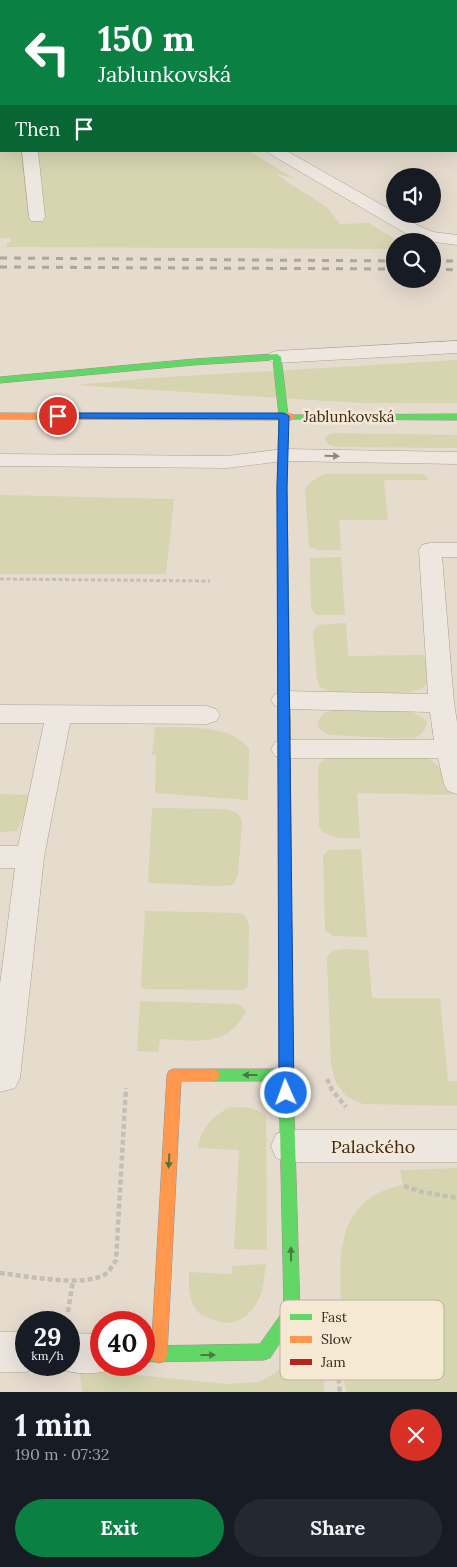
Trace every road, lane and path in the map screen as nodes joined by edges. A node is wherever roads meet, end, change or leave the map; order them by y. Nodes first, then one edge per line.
1 (30, 152) edge
2 (277, 152) edge
3 (37, 217) dead end
4 (457, 240) edge
5 (457, 347) edge
6 (278, 357) junction
7 (0, 380) edge
8 (0, 416) edge
9 (284, 416) junction
10 (457, 417) edge
11 (283, 455) junction
12 (457, 458) edge
13 (0, 460) edge
14 (457, 550) edge
15 (0, 579) edge
16 (210, 581) dead end
17 (284, 700) junction
18 (441, 703) junction
19 (0, 714) edge
20 (60, 714) junction
21 (207, 715) dead end
22 (284, 748) junction
23 (449, 749) junction
24 (457, 784) edge
25 (0, 857) edge
26 (30, 857) junction
27 (286, 1076) junction
28 (0, 1078) edge
29 (126, 1088) dead end
30 (288, 1146) junction
31 (457, 1146) edge
32 (403, 1185) dead end
33 (457, 1198) edge
34 (0, 1273) edge
35 (73, 1280) junction
36 (292, 1300) edge
37 (68, 1311) edge
38 (280, 1329) edge
39 (0, 1352) edge
40 (15, 1352) edge
41 (155, 1355) edge
42 (159, 1355) junction

1 - 3 lane
2 - 4 lane
5 - 6 lane
6 - 7 street
6 - 9 street
8 - 9 street, Jablunkovská
9 - 10 street, Jablunkovská
9 - 11 street
11 -> 12 lane
11 - 13 lane
11 - 17 street
14 - 18 lane
15 - 16 path
17 - 18 lane
17 - 22 street
18 - 23 lane
19 - 20 lane
20 - 21 lane
20 - 26 lane
22 - 23 lane
22 - 27 street
23 - 24 lane
25 - 26 lane
26 - 28 lane
27 - 30 street
27 -> 42 street
29 - 35 path
30 - 31 street, Palackého
36 -> 30 street
32 - 33 path
34 - 35 path
35 - 37 path
42 -> 38 street
39 - 40 street
41 - 42 street

